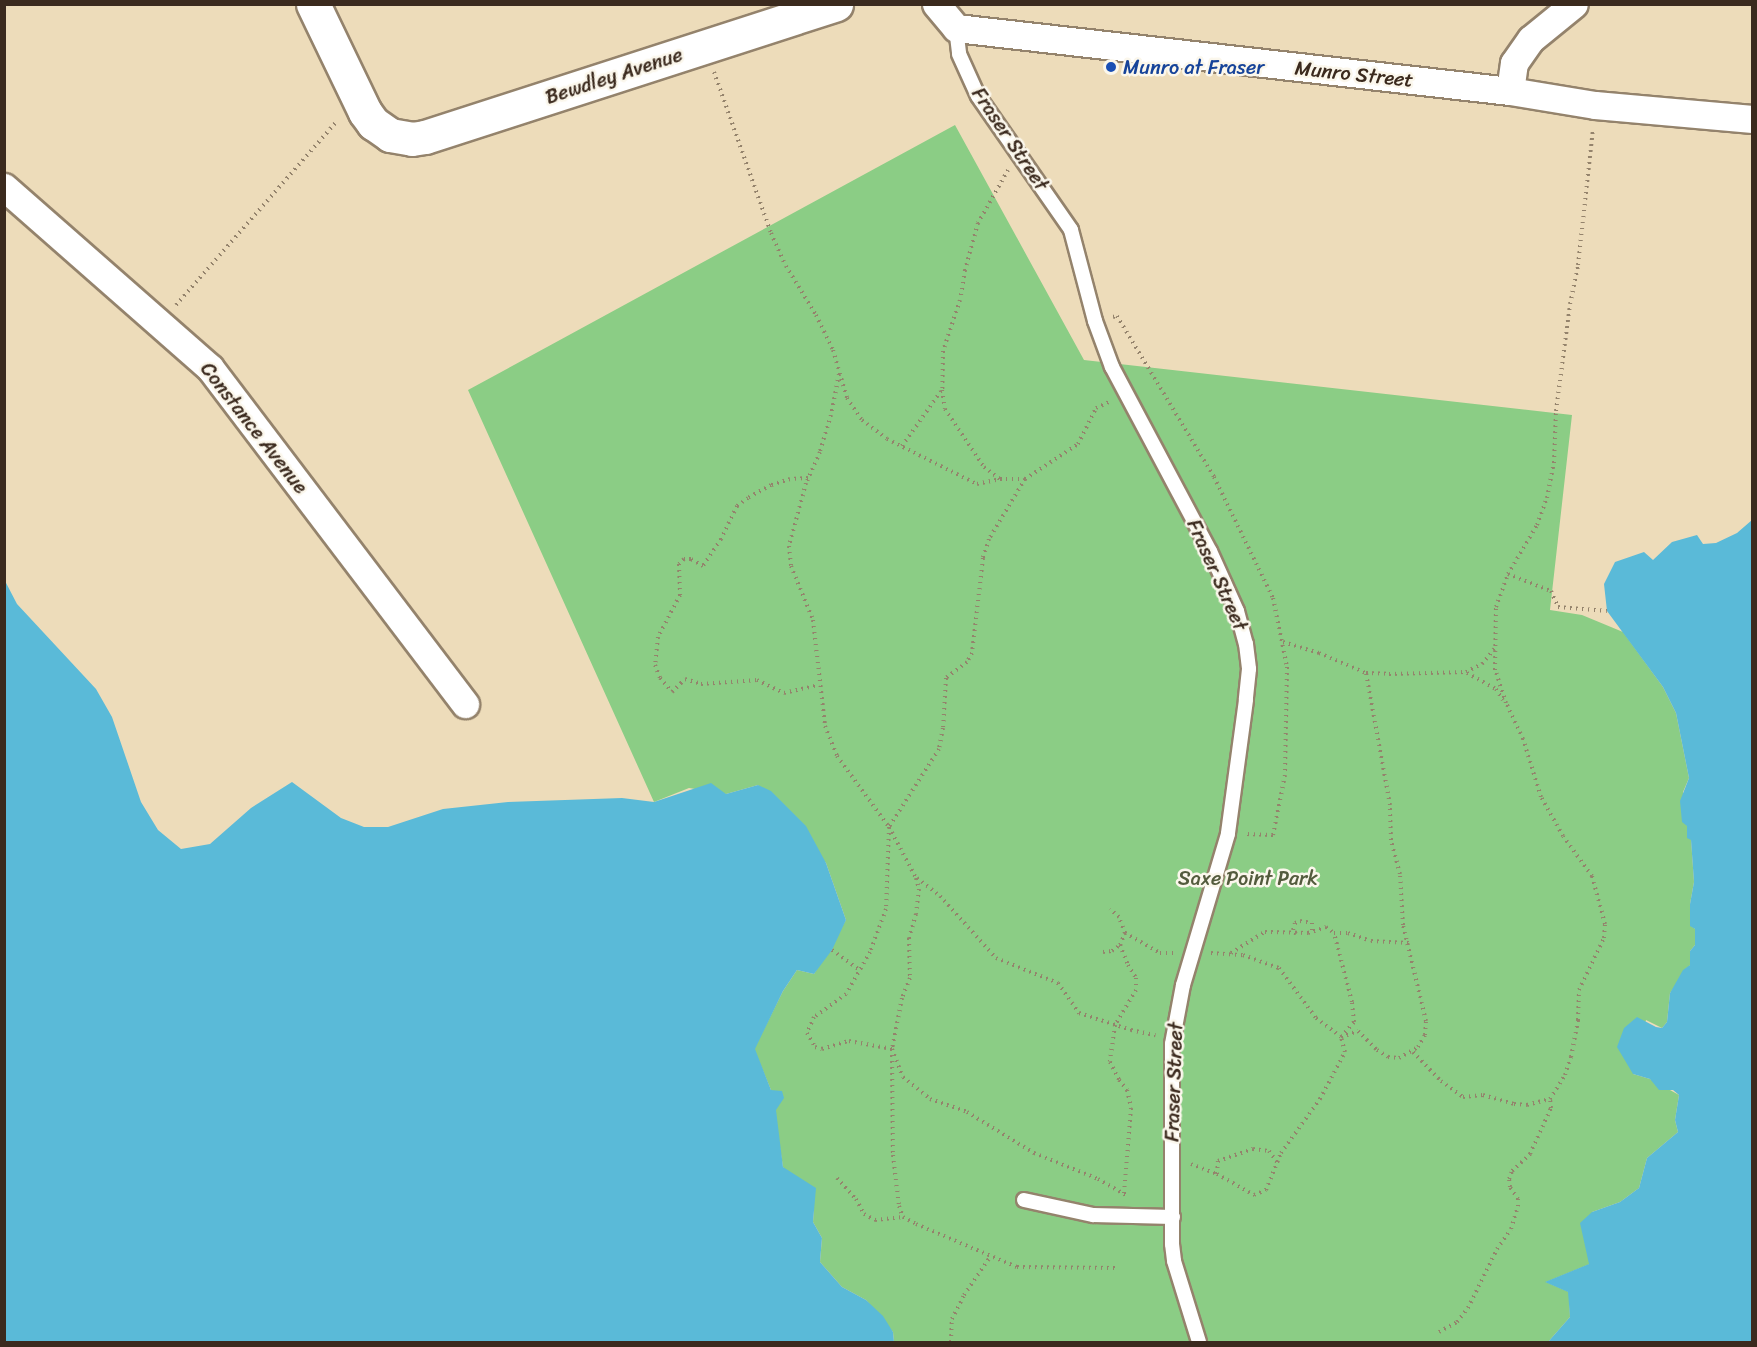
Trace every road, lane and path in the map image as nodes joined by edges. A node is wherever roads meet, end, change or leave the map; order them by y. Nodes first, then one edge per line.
1 (313, 4) edge
2 (836, 4) edge
3 (936, 4) edge
4 (1574, 4) edge
5 (956, 28) junction
6 (704, 46) junction
7 (1510, 91) junction
8 (358, 98) junction
9 (1595, 105) junction
10 (1752, 119) edge
11 (1018, 154) junction
12 (4, 187) edge
13 (160, 324) junction
14 (839, 374) junction
15 (942, 390) junction
16 (1126, 395) junction
17 (902, 446) junction
18 (808, 478) junction
19 (1000, 479) junction
20 (1025, 479) junction
21 (1508, 574) junction
22 (1607, 611) dead end
23 (1283, 642) dead end
24 (1495, 647) junction
25 (1466, 672) junction
26 (1366, 673) junction
27 (819, 686) junction
28 (1506, 703) junction
29 (465, 704) dead end
30 (889, 827) junction
31 (916, 878) junction
32 (1110, 909) dead end
33 (1312, 932) junction
34 (1125, 933) junction
35 (1334, 933) junction
36 (1297, 934) junction
37 (1409, 943) junction
38 (1120, 945) junction
39 (832, 950) dead end
40 (1103, 952) dead end
41 (1193, 954) junction
42 (1231, 954) junction
43 (860, 969) junction
44 (1115, 1025) junction
45 (1341, 1037) junction
46 (1172, 1039) junction
47 (892, 1049) junction
48 (1413, 1052) junction
49 (1550, 1099) junction
50 (1171, 1157) junction
51 (1277, 1162) junction
52 (1217, 1174) junction
53 (837, 1178) dead end
54 (1124, 1194) junction
55 (1133, 1198) dead end
56 (1024, 1200) dead end
57 (1173, 1216) junction
58 (903, 1217) junction
59 (990, 1257) junction
60 (1115, 1268) dead end
61 (1439, 1332) dead end
62 (951, 1342) edge
63 (1199, 1342) edge

1 - 8 street
2 - 6 street, Bewdley Avenue
3 - 5 street
4 - 7 street
5 - 7 street, Munro Street
5 - 11 lane, Fraser Street
6 - 8 street, Bewdley Avenue
6 - 14 path
7 - 9 street, Munro Street
8 - 13 path
9 - 10 street, Munro Street
9 - 21 path
11 - 15 path
11 - 16 lane, Fraser Street
12 - 13 street, Constance Avenue
13 - 29 street, Constance Avenue
14 - 17 path
14 - 18 path
15 - 17 path
15 - 19 path
16 - 20 path
16 - 41 lane, Fraser Street
17 - 19 path
18 - 27 path
18 - 27 path
19 - 20 path
20 - 30 path
21 - 22 path
21 - 24 path
23 - 26 path
24 - 25 path
24 - 28 path
25 - 26 path
25 - 28 path
26 - 37 path
27 - 30 path
28 - 49 path
30 - 31 path
30 - 43 path
31 - 44 path
31 - 47 path
32 - 34 path
33 - 35 path
33 - 36 path
33 - 36 path
34 - 38 path
34 - 41 path
35 - 37 path
35 - 45 path
36 - 42 path
37 - 48 path
38 - 40 path
38 - 44 path
39 - 43 path
41 - 42 path
41 - 46 lane, Fraser Street
42 - 45 path
43 - 47 path
44 - 46 path
44 - 54 path
45 - 48 path
45 - 51 path
46 - 50 lane, Fraser Street
47 - 54 path
47 - 58 path
48 - 49 path
49 - 61 path
50 - 52 path
50 - 57 lane, Fraser Street
51 - 52 path
51 - 52 path
53 - 58 path
54 - 55 path
56 - 57 lane
57 - 63 lane, Fraser Street
58 - 59 path
59 - 60 path
59 - 62 path

